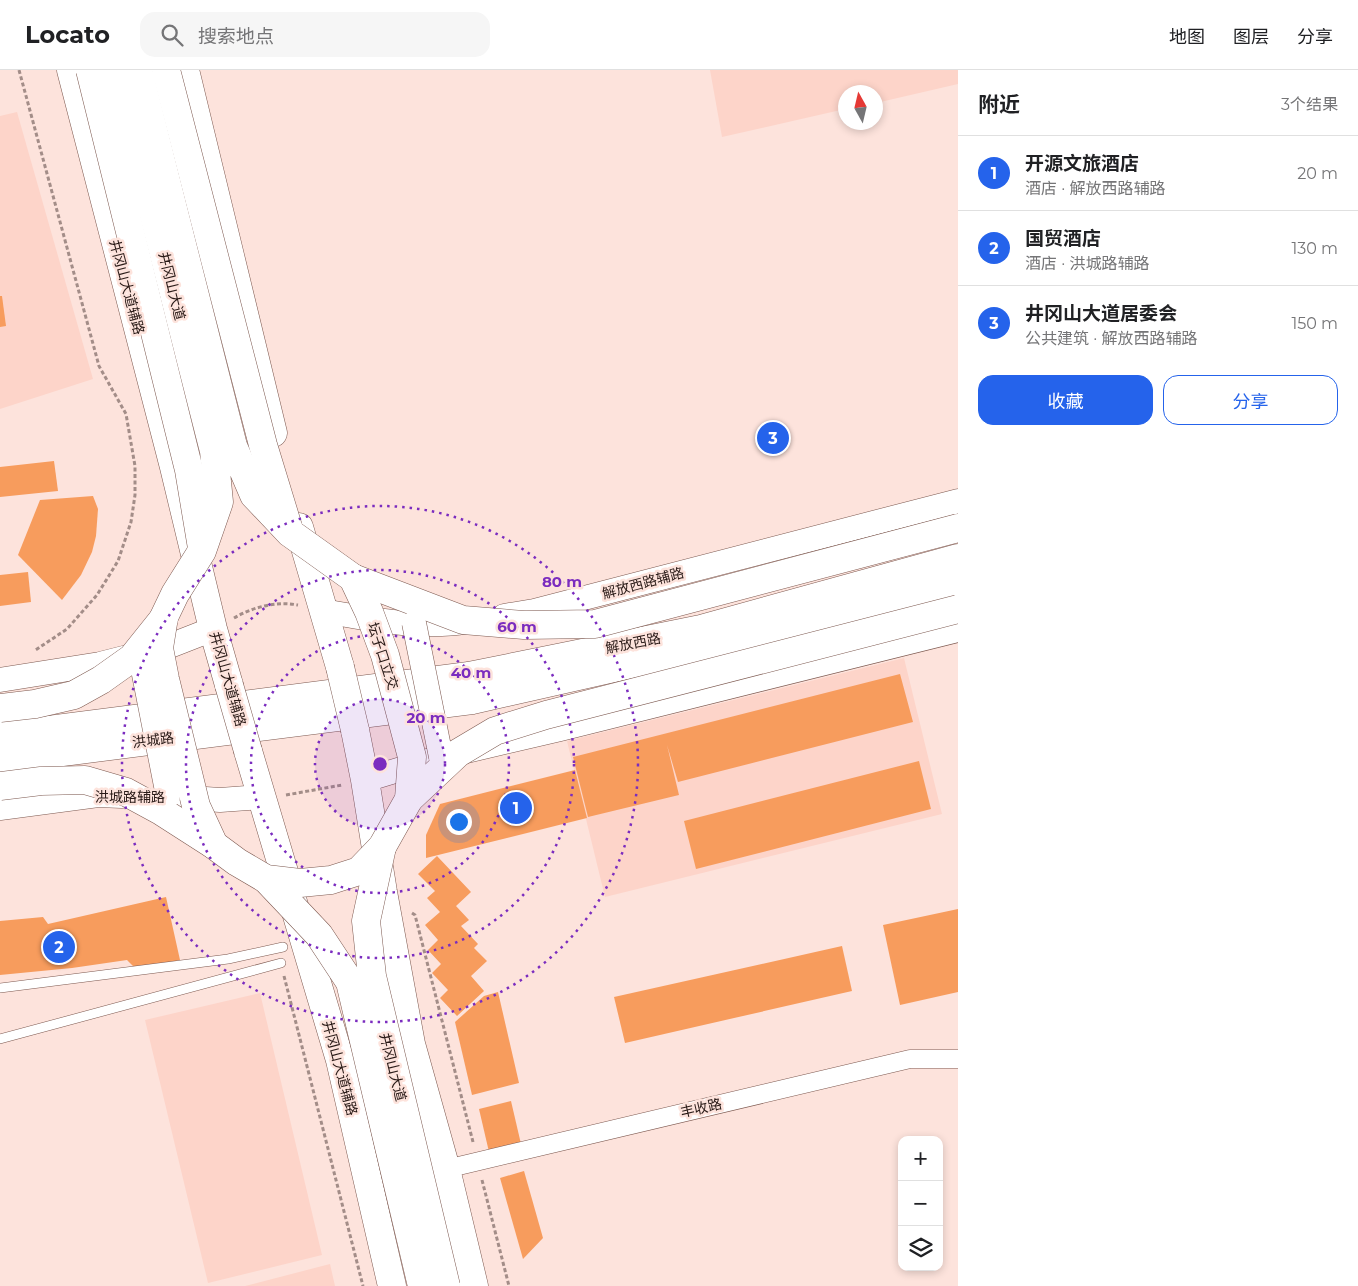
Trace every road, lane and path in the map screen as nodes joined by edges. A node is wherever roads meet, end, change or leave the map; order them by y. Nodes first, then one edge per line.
1 (19, 70) edge
2 (71, 70) edge
3 (90, 70) edge
4 (117, 70) edge
5 (138, 70) edge
6 (166, 70) edge
7 (185, 70) edge
8 (228, 244) junction
9 (123, 271) junction
10 (254, 495) joint
11 (958, 501) edge
12 (219, 502) joint
13 (958, 528) edge
14 (290, 533) junction
15 (202, 551) junction
16 (958, 558) edge
17 (353, 578) junction
18 (958, 582) edge
19 (958, 608) edge
20 (323, 611) junction
21 (164, 617) junction
22 (414, 623) junction
23 (213, 629) junction
24 (958, 630) edge
25 (30, 654) dead end
26 (140, 654) junction
27 (0, 680) edge
28 (0, 708) edge
29 (304, 709) junction
30 (0, 736) edge
31 (441, 757) junction
32 (0, 760) edge
33 (365, 780) junction
34 (0, 786) edge
35 (168, 796) junction
36 (261, 797) junction
37 (409, 799) junction
38 (0, 808) edge
39 (214, 844) junction
40 (382, 847) junction
41 (266, 879) junction
42 (383, 892) junction
43 (283, 946) dead end
44 (281, 963) joint
45 (0, 988) edge
46 (0, 1039) edge
47 (411, 1044) junction
48 (958, 1059) edge
49 (340, 1060) junction
50 (478, 1161) junction
51 (446, 1169) junction
52 (453, 1197) junction
53 (374, 1211) junction
54 (363, 1286) edge
55 (392, 1286) edge
56 (422, 1286) edge
57 (446, 1286) edge
58 (474, 1286) edge
59 (509, 1286) edge

1 - 25 path
2 - 9 main road, 井冈山大道辅路
3 - 15 main road, bridge
4 - 12 main road, 井冈山大道, bridge
5 - 10 main road, 井冈山大道, bridge
6 - 14 main road, bridge
7 - 8 main road
8 - 9 main road
8 - 20 main road
9 - 23 main road, 井冈山大道辅路
10 - 14 main road, 坛子口立交, bridge
11 - 22 main road, 解放西路辅路
12 - 15 main road, 坛子口立交, bridge
13 - 17 main road, bridge
14 - 17 main road, 坛子口立交, bridge
15 - 21 main road, 坛子口立交, bridge
16 - 29 main road, 解放西路
17 - 37 main road, 坛子口立交, bridge
18 - 29 main road, 解放西路
19 - 37 main road, bridge
20 - 22 main road, 解放西路辅路
20 - 23 path
20 - 33 main road, bridge
21 - 28 main road, 坛子口立交, bridge
21 - 39 main road, 坛子口立交, bridge
22 - 31 main road, bridge
23 - 26 main road
23 - 36 main road, 井冈山大道辅路, bridge
24 - 31 main road
26 - 27 main road
26 - 35 main road, bridge
29 - 30 main road, 洪城路
29 - 32 main road, 洪城路
31 - 33 main road
33 - 36 path
33 - 42 main road
34 - 39 main road, 坛子口立交, bridge
35 - 36 main road, 洪城路辅路
35 - 38 main road, 洪城路辅路
36 - 49 main road, 井冈山大道辅路
37 - 40 main road, 坛子口立交, bridge
39 - 41 main road, 坛子口立交, bridge
40 - 41 main road, 坛子口立交, bridge
40 - 57 main road, 井冈山大道, bridge
41 - 56 main road, 井冈山大道, bridge
42 - 47 main road
42 - 50 path
43 - 45 lane
44 - 46 lane
44 - 54 path
47 - 49 main road
47 - 51 main road
48 - 50 street, 丰收路
49 - 53 main road, 井冈山大道辅路
50 - 51 street, 丰收路
50 - 59 path
51 - 52 main road
52 - 53 main road
52 - 58 main road
53 - 55 main road, 井冈山大道辅路

